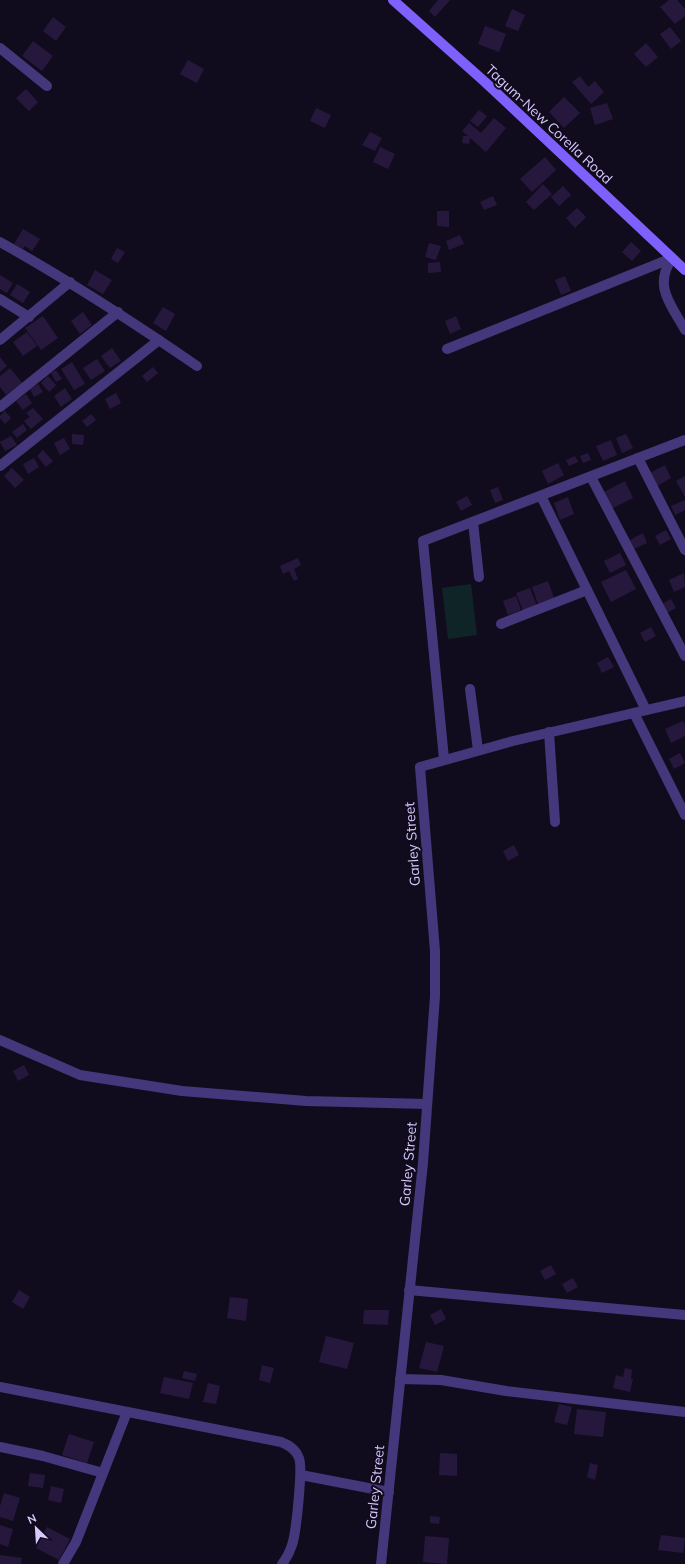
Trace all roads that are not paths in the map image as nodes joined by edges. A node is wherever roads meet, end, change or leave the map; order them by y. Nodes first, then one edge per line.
1 (393, 0) edge
2 (0, 48) edge
3 (47, 86) dead end
4 (0, 242) edge
5 (672, 258) junction
6 (685, 270) edge
7 (70, 282) junction
8 (0, 299) edge
9 (118, 312) junction
10 (29, 317) junction
11 (685, 330) edge
12 (0, 340) edge
13 (160, 340) junction
14 (447, 349) dead end
15 (197, 366) dead end
16 (0, 407) edge
17 (685, 440) edge
18 (638, 458) junction
19 (0, 466) edge
20 (591, 476) junction
21 (541, 496) junction
22 (473, 522) junction
23 (685, 550) edge
24 (479, 576) dead end
25 (587, 590) junction
26 (501, 624) dead end
27 (685, 656) edge
28 (470, 689) dead end
29 (685, 701) edge
30 (646, 710) junction
31 (634, 713) junction
32 (549, 732) junction
33 (478, 750) junction
34 (444, 759) junction
35 (685, 815) edge
36 (555, 822) dead end
37 (0, 1040) edge
38 (426, 1104) junction
39 (409, 1290) junction
40 (684, 1315) edge
41 (400, 1379) junction
42 (0, 1387) edge
43 (127, 1412) junction
44 (685, 1412) edge
45 (0, 1447) edge
46 (103, 1473) junction
47 (301, 1475) junction
48 (389, 1492) junction
49 (63, 1564) edge
50 (282, 1564) edge
51 (381, 1564) edge

1 - 5 main road, Tagum-New Corella Road
2 - 3 street
4 - 7 street
5 - 6 main road, Tagum-New Corella Road
5 - 11 street
5 - 14 street
7 - 9 street
7 - 10 street
8 - 10 street
9 - 13 street
9 - 16 street
10 - 12 street
13 - 15 street
13 - 19 street
17 - 18 street
18 - 20 street
18 - 23 street
20 - 21 street
20 - 27 street
21 - 22 street
21 - 25 street
22 - 24 street
22 - 34 street
25 - 26 street
25 - 30 street
28 - 33 street
29 - 30 street
30 - 31 street
31 - 32 street
31 - 35 street
32 - 33 street
32 - 36 street
33 - 34 street
34 - 38 street, Garley Street
37 - 38 street
38 - 39 street, Garley Street
39 - 40 street
39 - 41 street, Garley Street
41 - 44 street
41 - 48 street, Garley Street
42 - 43 street
43 - 46 street
43 - 47 street
45 - 46 street
46 - 49 street
47 - 48 street
47 - 50 street
48 - 51 street, Garley Street

